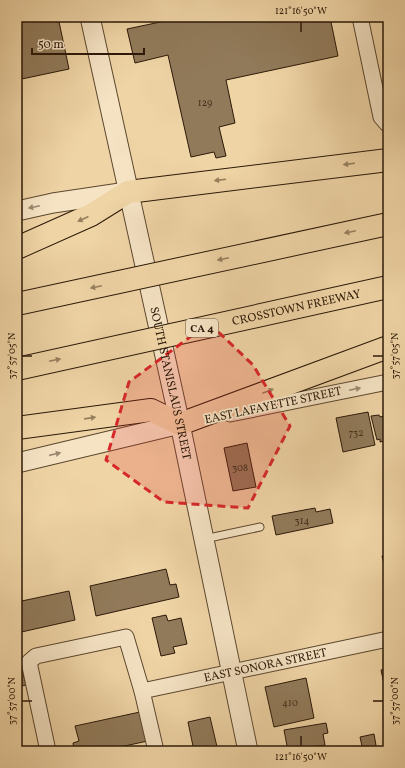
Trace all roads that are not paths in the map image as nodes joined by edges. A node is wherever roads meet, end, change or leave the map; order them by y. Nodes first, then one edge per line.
1 (90, 17) edge
2 (360, 17) edge
3 (388, 125) edge
4 (388, 160) edge
5 (128, 192) junction
6 (17, 211) edge
7 (388, 224) edge
8 (17, 248) edge
9 (388, 287) edge
10 (17, 304) edge
11 (388, 347) edge
12 (17, 368) edge
13 (388, 382) edge
14 (180, 424) junction
15 (27, 427) edge
16 (17, 462) edge
17 (260, 527) dead end
18 (204, 539) junction
19 (388, 639) edge
20 (232, 672) junction
21 (142, 691) junction
22 (48, 751) edge
23 (156, 751) edge
24 (248, 751) edge

1 - 5 street, SOUTH STANISLAUS STREET
2 - 3 street
4 -> 5 highway
5 -> 6 street
5 -> 8 highway
5 - 14 street, SOUTH STANISLAUS STREET
7 -> 10 highway, bridge
12 -> 9 highway, CROSSTOWN FREEWAY / CA 4, bridge
14 -> 11 highway
14 -> 13 street, EAST LAFAYETTE STREET
15 -> 14 highway
16 -> 14 street, EAST LAFAYETTE STREET
14 - 18 street, SOUTH STANISLAUS STREET
17 - 18 lane
18 - 20 street, SOUTH STANISLAUS STREET
19 - 20 street, EAST SONORA STREET
20 - 21 street, EAST SONORA STREET
20 - 24 street, SOUTH STANISLAUS STREET
21 - 22 street
21 - 23 street

